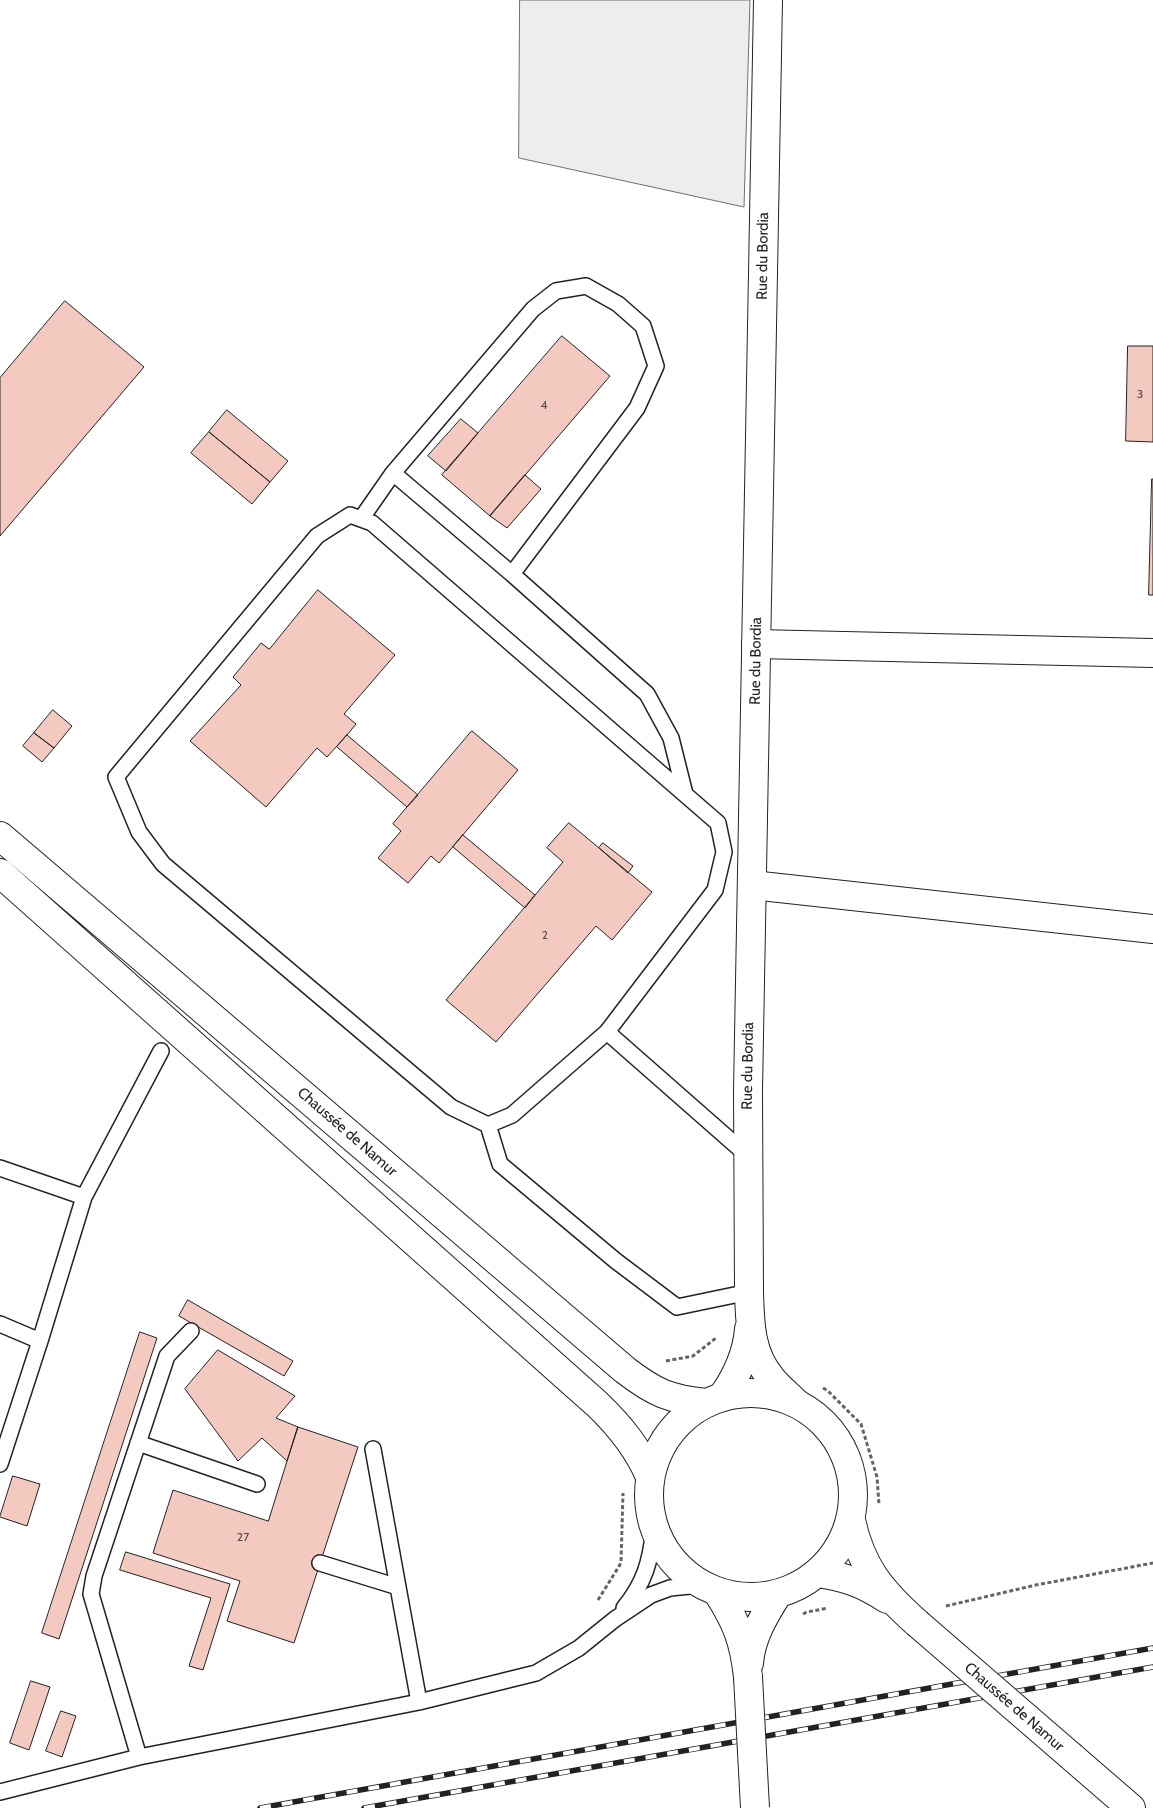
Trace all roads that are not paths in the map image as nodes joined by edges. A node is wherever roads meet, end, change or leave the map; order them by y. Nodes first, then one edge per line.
1 (768, 0) edge
2 (393, 473) junction
3 (361, 519) junction
4 (512, 574) junction
5 (756, 644) junction
6 (1153, 653) edge
7 (685, 794) junction
8 (0, 836) edge
9 (0, 873) edge
10 (752, 885) junction
11 (1153, 929) edge
12 (607, 1032) junction
13 (161, 1051) dead end
14 (488, 1125) junction
15 (747, 1155) junction
16 (0, 1168) edge
17 (84, 1197) junction
18 (749, 1292) junction
19 (750, 1323) junction
20 (0, 1324) edge
21 (191, 1331) dead end
22 (40, 1341) junction
23 (714, 1400) junction
24 (796, 1403) junction
25 (138, 1443) junction
26 (373, 1449) dead end
27 (0, 1464) edge
28 (650, 1477) junction
29 (257, 1484) dead end
30 (850, 1520) junction
31 (654, 1530) junction
32 (320, 1563) dead end
33 (816, 1573) junction
34 (398, 1587) junction
35 (709, 1589) junction
36 (777, 1595) junction
37 (907, 1614) junction
38 (615, 1618) junction
39 (748, 1677) junction
40 (419, 1702) junction
41 (139, 1757) junction
42 (0, 1792) edge
43 (755, 1808) edge
44 (1131, 1808) edge

1 - 5 main road, Rue du Bordia
2 - 3 lane
2 - 4 lane
2 - 4 lane
3 - 7 lane
3 - 14 lane
4 - 7 lane
5 - 6 main road
5 - 10 main road, Rue du Bordia
7 - 12 lane
8 - 23 main road, Chaussée de Namur
9 - 28 main road
10 - 11 main road
10 - 15 main road, Rue du Bordia
12 - 14 lane
12 - 15 lane
13 - 17 lane
14 - 18 lane
15 - 18 main road, Rue du Bordia
16 - 17 lane
17 - 22 lane
18 - 19 main road, Rue du Bordia
19 - 23 main road, Rue du Bordia
19 - 24 main road, Rue du Bordia
20 - 22 lane
21 - 25 lane
22 - 27 lane
23 - 24 main road
23 - 28 main road
24 - 30 main road
25 - 29 lane
25 - 41 lane
26 - 34 lane
28 - 31 main road
30 - 33 main road
30 - 37 main road, Chaussée de Namur
31 - 35 main road
31 - 38 lane
32 - 34 lane
33 - 36 main road
33 - 37 main road, Chaussée de Namur
34 - 40 lane
35 - 36 main road
35 - 38 lane
35 - 39 main road
36 - 39 main road
37 - 44 main road, Chaussée de Namur, bridge
38 - 40 lane
39 - 43 main road, bridge
40 - 41 lane
41 - 42 lane

